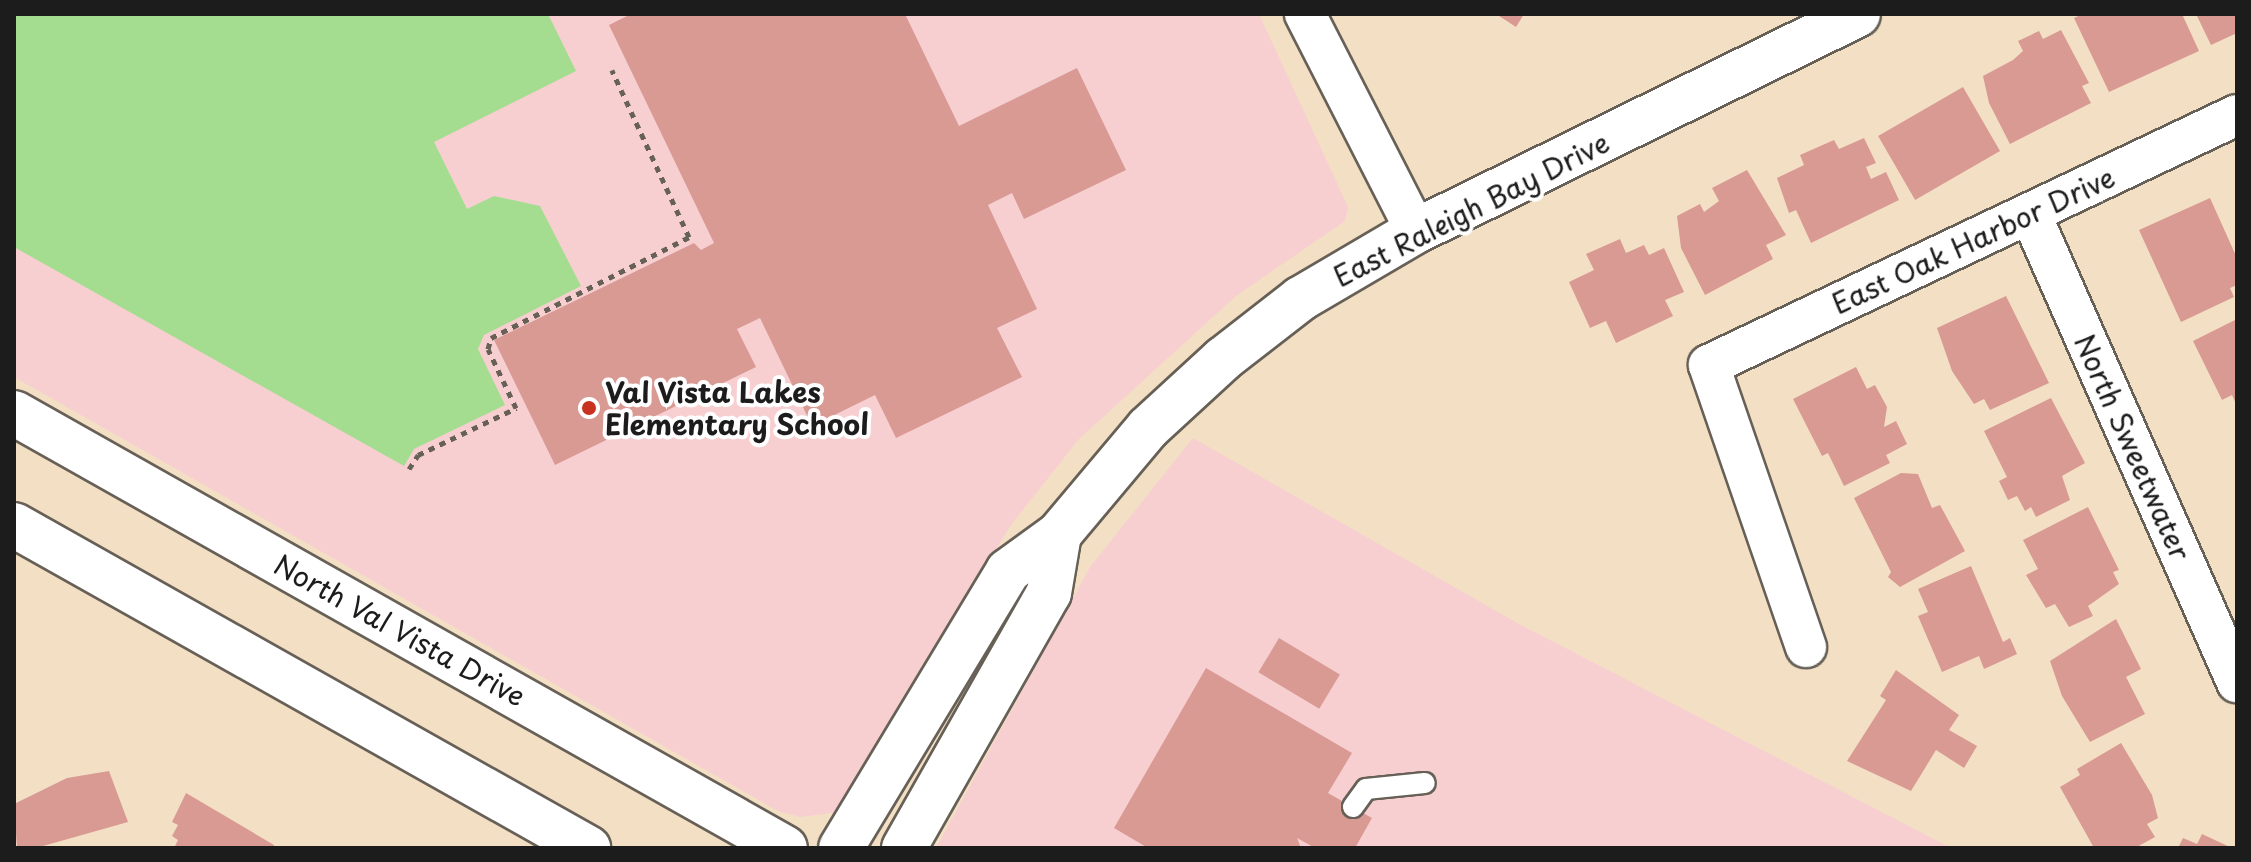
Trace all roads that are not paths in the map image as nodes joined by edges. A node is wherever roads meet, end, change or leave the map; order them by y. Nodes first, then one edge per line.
1 (1305, 14) edge
2 (1858, 14) edge
3 (2237, 115) edge
4 (2030, 213) junction
5 (1416, 231) junction
6 (14, 413) edge
7 (14, 525) edge
8 (1059, 534) junction
9 (1806, 647) dead end
10 (2237, 682) edge
11 (1425, 783) dead end
12 (1353, 807) dead end
13 (588, 848) edge
14 (785, 848) edge
15 (841, 848) edge
16 (904, 848) edge

1 - 5 street
2 - 5 street, East Raleigh Bay Drive
3 - 4 street, East Oak Harbor Drive
4 - 9 street, East Oak Harbor Drive
4 - 10 street, North Sweetwater
5 - 8 street, East Raleigh Bay Drive
6 - 14 street, North Val Vista Drive
7 - 13 street
8 - 15 street, East Raleigh Bay Drive
8 - 16 street
11 - 12 lane

